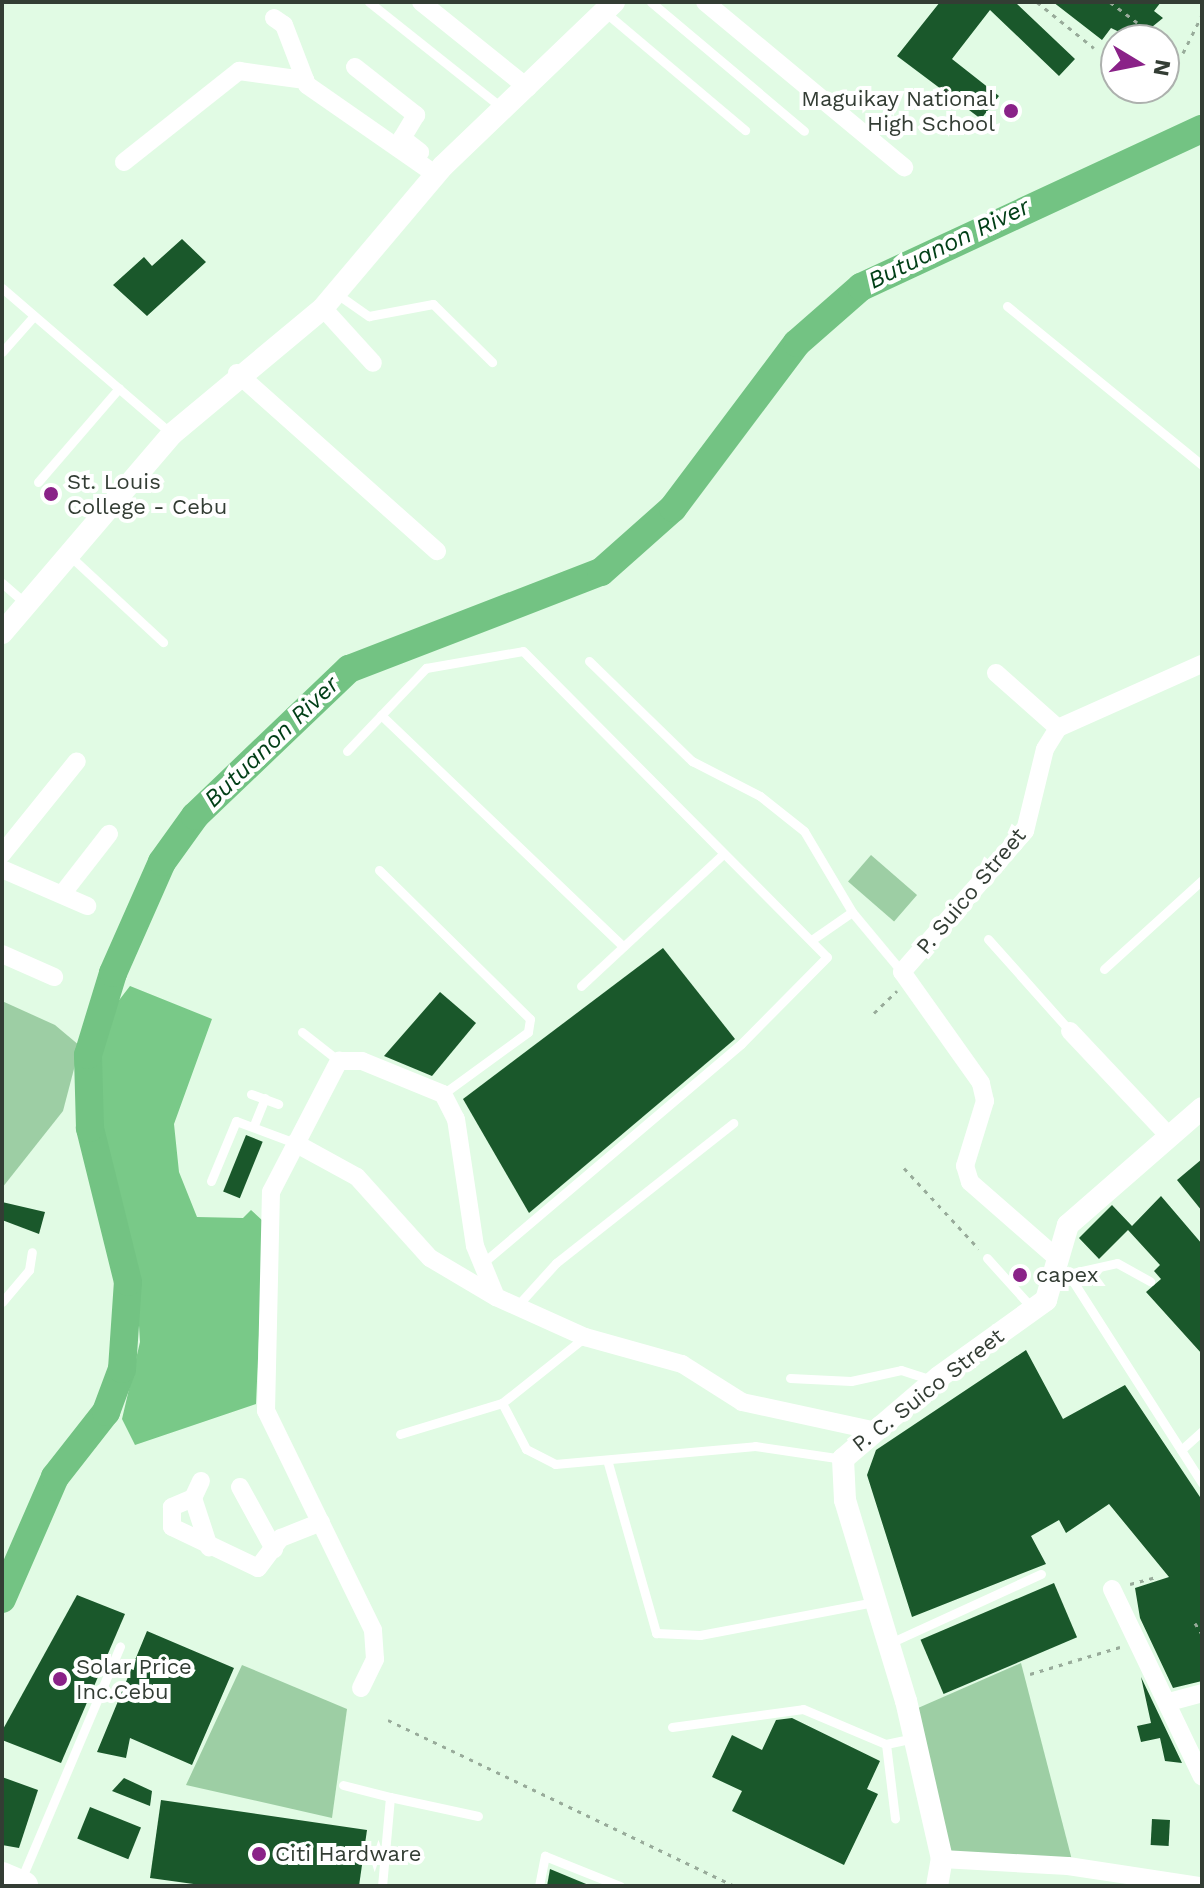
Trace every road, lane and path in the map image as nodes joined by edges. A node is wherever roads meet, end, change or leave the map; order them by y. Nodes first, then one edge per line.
1 (369, 2) edge
2 (421, 2) edge
3 (651, 2) edge
4 (705, 2) edge
5 (1037, 2) edge
6 (1110, 2) edge
7 (610, 8) edge
8 (1202, 15) edge
9 (274, 18) dead end
10 (1137, 22) dead end
11 (1094, 48) dead end
12 (1183, 53) dead end
13 (355, 67) dead end
14 (305, 80) junction
15 (528, 88) junction
16 (504, 109) junction
17 (745, 130) dead end
18 (804, 131) dead end
19 (124, 162) dead end
20 (904, 167) dead end
21 (439, 170) junction
22 (2, 288) edge
23 (329, 300) junction
24 (1007, 306) dead end
25 (34, 316) junction
26 (2, 352) edge
27 (492, 362) dead end
28 (373, 363) dead end
29 (237, 373) junction
30 (119, 388) junction
31 (172, 434) junction
32 (1202, 465) edge
33 (38, 482) dead end
34 (437, 551) dead end
35 (70, 556) junction
36 (2, 583) edge
37 (26, 604) junction
38 (2, 633) edge
39 (163, 642) dead end
40 (589, 661) dead end
41 (1202, 664) edge
42 (996, 673) dead end
43 (381, 715) junction
44 (1058, 728) junction
45 (347, 751) dead end
46 (77, 761) dead end
47 (109, 834) dead end
48 (2, 854) edge
49 (723, 854) junction
50 (2, 869) edge
51 (379, 870) dead end
52 (1202, 880) edge
53 (63, 893) junction
54 (87, 906) dead end
55 (852, 912) junction
56 (813, 939) junction
57 (988, 939) dead end
58 (623, 946) junction
59 (2, 954) edge
60 (1104, 969) dead end
61 (906, 975) junction
62 (54, 977) dead end
63 (581, 986) dead end
64 (874, 1013) dead end
65 (1070, 1031) joint
66 (302, 1032) dead end
67 (339, 1061) junction
68 (251, 1094) dead end
69 (443, 1094) junction
70 (265, 1098) junction
71 (278, 1104) dead end
72 (1202, 1108) edge
73 (733, 1123) dead end
74 (254, 1125) junction
75 (1170, 1137) junction
76 (295, 1143) junction
77 (904, 1168) dead end
78 (211, 1181) dead end
79 (32, 1252) dead end
80 (987, 1258) joint
81 (481, 1264) junction
82 (1061, 1270) junction
83 (1150, 1281) dead end
84 (496, 1297) junction
85 (2, 1302) edge
86 (517, 1306) junction
87 (1034, 1310) junction
88 (585, 1337) junction
89 (790, 1378) dead end
90 (933, 1381) junction
91 (502, 1403) junction
92 (872, 1430) junction
93 (1202, 1431) edge
94 (400, 1434) dead end
95 (1181, 1450) junction
96 (843, 1459) junction
97 (608, 1463) junction
98 (1202, 1483) edge
99 (240, 1487) dead end
100 (321, 1522) junction
101 (209, 1547) junction
102 (274, 1549) junction
103 (1041, 1574) dead end
104 (1157, 1577) dead end
105 (1112, 1589) joint
106 (876, 1602) junction
107 (1195, 1623) dead end
108 (1202, 1634) edge
109 (1139, 1642) junction
110 (890, 1643) junction
111 (120, 1646) dead end
112 (1030, 1674) dead end
113 (361, 1688) dead end
114 (1202, 1693) edge
115 (1169, 1702) junction
116 (388, 1720) dead end
117 (672, 1727) dead end
118 (915, 1738) junction
119 (886, 1744) junction
120 (1202, 1777) edge
121 (343, 1785) dead end
122 (390, 1797) junction
123 (478, 1816) dead end
124 (895, 1818) dead end
125 (942, 1859) junction
126 (15, 1882) edge
127 (382, 1886) edge
128 (539, 1886) edge
129 (620, 1886) edge
130 (734, 1886) edge
131 (937, 1886) edge
132 (1200, 1886) edge

1 - 16 lane
2 - 15 street
3 - 18 lane
4 - 20 street
5 - 11 path
6 - 10 path
7 - 15 street
7 - 17 lane
8 - 12 path
9 - 14 street
13 - 21 street
14 - 19 street
14 - 21 street
15 - 16 street
16 - 21 street
21 - 23 street
22 - 25 lane
23 - 27 lane
23 - 28 street
23 - 29 street
24 - 32 lane
25 - 26 lane
25 - 30 lane
29 - 31 street
29 - 34 street
30 - 31 lane
30 - 33 lane
31 - 35 street
35 - 37 street
35 - 39 lane
36 - 37 lane
37 - 38 street
40 - 55 lane
41 - 44 street
42 - 44 street
43 - 45 lane
43 - 49 lane
43 - 58 lane
44 - 61 street, P. Suico Street
46 - 48 street
47 - 53 street
49 - 56 lane
49 - 58 lane
50 - 53 street
51 - 69 lane
52 - 60 lane
53 - 54 street
55 - 56 lane
55 - 61 lane
56 - 81 lane
57 - 65 lane
58 - 63 lane
59 - 62 street
61 - 64 path
61 - 82 street
65 - 75 street
66 - 67 lane
67 - 69 street
67 - 76 street
68 - 70 lane
69 - 81 street
70 - 71 lane
70 - 74 lane
72 - 75 street, P. C. Suico Street
73 - 86 lane
74 - 76 lane
74 - 78 lane
75 - 82 street, P. C. Suico Street
76 - 84 street
76 - 100 street
77 - 80 path
79 - 85 lane
80 - 87 lane
81 - 84 street
82 - 83 lane
82 - 87 street, P. C. Suico Street
82 - 95 lane
84 - 86 street
86 - 88 street
87 - 90 street, P. C. Suico Street
88 - 91 lane
88 - 92 street
89 - 90 lane
90 - 92 street, P. C. Suico Street
91 - 94 lane
91 - 97 lane
92 - 96 street, P. C. Suico Street
93 - 95 lane
95 - 98 lane
96 - 97 lane
96 - 106 street, P. C. Suico Street
97 - 106 lane
99 - 102 street
100 - 102 street
100 - 113 street
101 - 101 street
101 - 102 street
103 - 110 lane
104 - 105 path
105 - 109 street
106 - 110 street, P. C. Suico Street
107 - 108 path
109 - 112 path
109 - 115 street
110 - 118 street, P. C. Suico Street
111 - 126 lane
114 - 115 street
115 - 120 street
116 - 130 path
117 - 119 lane
118 - 119 lane
118 - 125 street, P. C. Suico Street
119 - 124 lane
121 - 122 lane
122 - 123 lane
122 - 127 lane
125 - 131 street, P. C. Suico Street
125 - 132 street
128 - 129 lane

